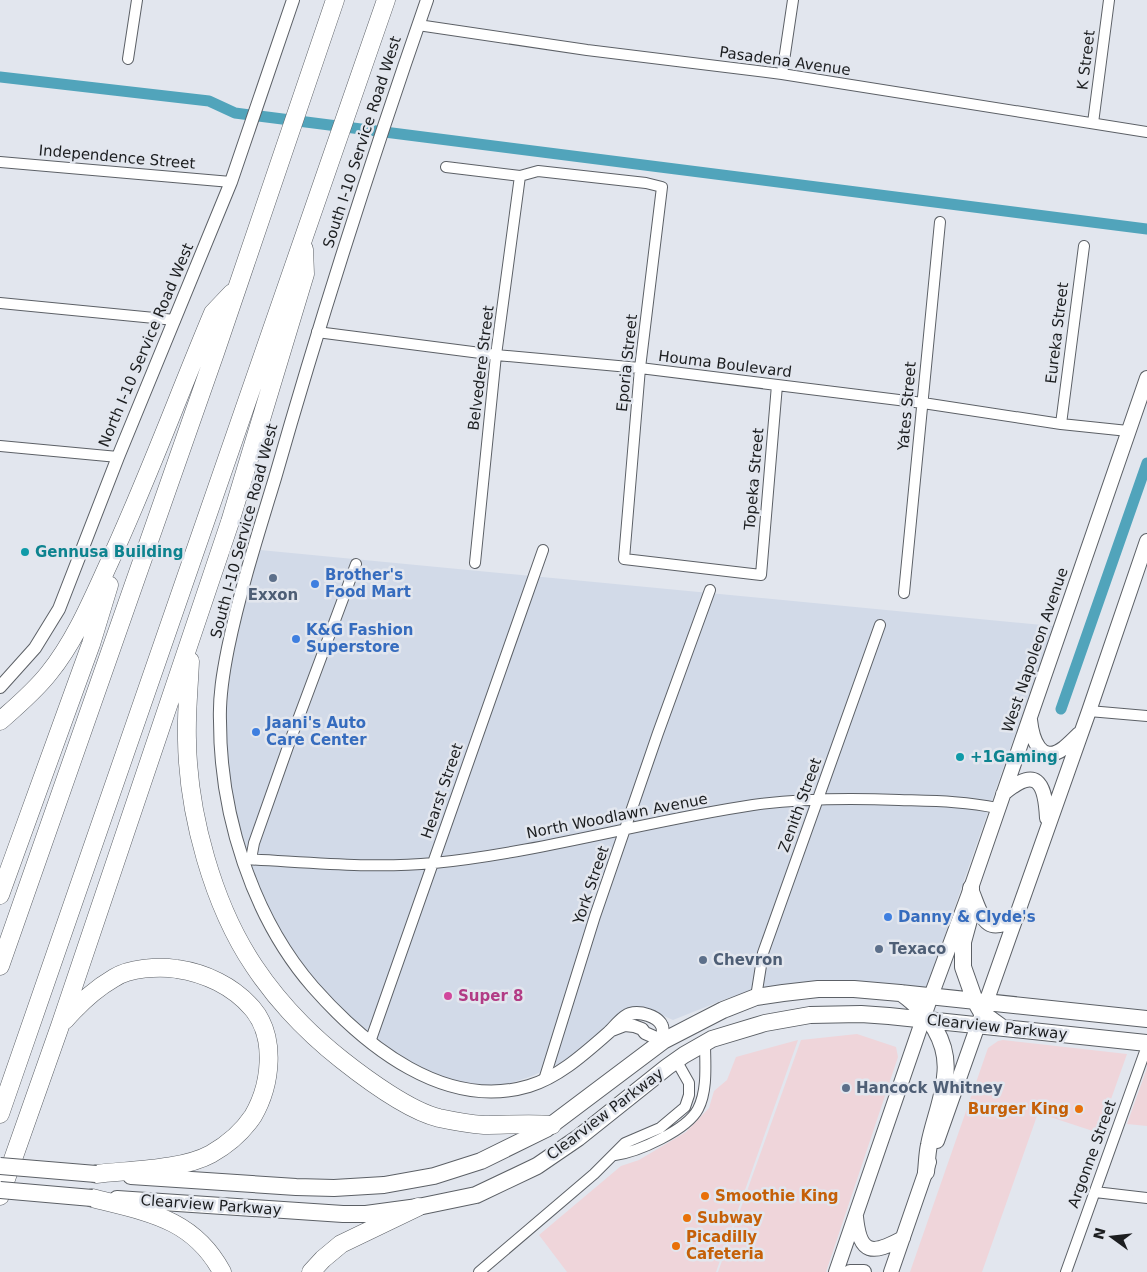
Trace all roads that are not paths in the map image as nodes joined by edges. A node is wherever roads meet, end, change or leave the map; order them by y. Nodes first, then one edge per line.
1 (137, 0) edge
2 (293, 0) edge
3 (335, 0) edge
4 (386, 0) edge
5 (427, 0) edge
6 (793, 0) edge
7 (1109, 0) edge
8 (418, 25) junction
9 (128, 58) dead end
10 (782, 74) junction
11 (1093, 123) junction
12 (1147, 132) edge
13 (0, 162) edge
14 (446, 167) dead end
15 (520, 176) junction
16 (231, 182) junction
17 (940, 222) dead end
18 (303, 238) junction
19 (1084, 246) dead end
20 (237, 287) junction
21 (0, 303) edge
22 (175, 320) junction
23 (317, 332) junction
24 (496, 355) junction
25 (640, 368) junction
26 (1147, 378) edge
27 (777, 385) junction
28 (923, 403) junction
29 (1061, 424) junction
30 (1128, 431) junction
31 (0, 446) edge
32 (118, 456) junction
33 (128, 522) junction
34 (1147, 541) edge
35 (543, 550) dead end
36 (475, 563) dead end
37 (356, 564) dead end
38 (761, 575) joint
39 (710, 590) dead end
40 (904, 593) dead end
41 (880, 625) dead end
42 (191, 641) junction
43 (0, 687) edge
44 (1089, 711) junction
45 (1147, 716) edge
46 (1030, 717) junction
47 (0, 720) edge
48 (1081, 733) junction
49 (819, 798) junction
50 (1000, 801) junction
51 (1048, 826) junction
52 (626, 830) junction
53 (246, 859) junction
54 (433, 863) junction
55 (971, 888) junction
56 (0, 895) edge
57 (1016, 917) junction
58 (0, 966) edge
59 (900, 993) junction
60 (930, 996) junction
61 (756, 997) junction
62 (723, 1010) junction
63 (980, 1010) junction
64 (926, 1017) junction
65 (1147, 1019) edge
66 (60, 1026) junction
67 (612, 1030) junction
68 (663, 1041) junction
69 (370, 1042) junction
70 (705, 1043) junction
71 (1147, 1045) edge
72 (680, 1058) junction
73 (544, 1080) junction
74 (623, 1102) junction
75 (0, 1114) edge
76 (552, 1125) junction
77 (615, 1155) junction
78 (0, 1166) edge
79 (926, 1172) junction
80 (96, 1174) junction
81 (0, 1190) edge
82 (1095, 1192) junction
83 (0, 1196) edge
84 (92, 1198) junction
85 (1147, 1198) edge
86 (418, 1207) junction
87 (856, 1214) junction
88 (903, 1238) junction
89 (222, 1272) edge
90 (310, 1272) edge
91 (479, 1272) edge
92 (836, 1272) edge
93 (850, 1272) edge
94 (864, 1272) edge
95 (891, 1272) edge
96 (1066, 1272) edge

1 - 9 street
2 - 16 street, North I-10 Service Road West
3 - 20 highway
4 - 18 highway
5 - 8 street, South I-10 Service Road West
6 - 10 street
7 - 11 street, K Street
8 - 10 street, Pasadena Avenue
8 - 23 street, South I-10 Service Road West
10 - 11 street, Pasadena Avenue
11 - 12 street, Pasadena Avenue
13 - 16 street, Independence Street
14 - 15 street
15 - 24 street, Belvedere Street
15 - 25 street, Eporia Street
16 - 22 street, North I-10 Service Road West
17 - 28 street, Yates Street
18 - 42 highway
18 - 75 highway
19 - 29 street, Eureka Street
20 - 33 highway
20 - 58 highway
21 - 22 street
22 - 32 street, North I-10 Service Road West
23 - 24 street, Houma Boulevard
23 - 53 street, South I-10 Service Road West
24 - 25 street, Houma Boulevard
24 - 36 street, Belvedere Street
25 - 27 street, Houma Boulevard
25 - 38 street, Eporia Street
26 - 30 main road, West Napoleon Avenue
27 - 28 street, Houma Boulevard
27 - 38 street, Topeka Street
28 - 29 street, Houma Boulevard
28 - 40 street, Yates Street
29 - 30 street, Houma Boulevard
30 - 46 main road, West Napoleon Avenue
31 - 32 street
32 - 43 street, North I-10 Service Road West
33 - 47 highway
33 - 56 highway
34 - 44 main road
35 - 54 street, Hearst Street
37 - 53 street
39 - 52 street, York Street
41 - 49 street, Zenith Street
42 - 66 highway
42 - 76 highway
44 - 45 street
44 - 48 main road
46 - 48 main road
46 - 50 main road, West Napoleon Avenue
48 - 51 main road
49 - 50 street, North Woodlawn Avenue
49 - 52 street, North Woodlawn Avenue
49 - 61 street, Zenith Street
50 - 51 main road
50 - 55 main road, West Napoleon Avenue
51 - 57 main road
52 - 54 street, North Woodlawn Avenue
52 - 73 street, York Street
53 - 54 street, North Woodlawn Avenue
53 - 69 street, South I-10 Service Road West
54 - 69 street, Hearst Street
55 - 57 main road
55 - 60 main road, West Napoleon Avenue
55 - 63 highway
57 - 63 main road
59 - 60 highway, Clearview Parkway
59 - 61 highway, Clearview Parkway
59 - 64 highway
60 - 63 highway, Clearview Parkway
60 - 64 main road, West Napoleon Avenue
61 - 62 highway, Clearview Parkway
62 - 68 highway, Clearview Parkway
62 - 72 highway
63 - 64 highway, Clearview Parkway
63 - 65 highway, Clearview Parkway
63 - 71 highway, Clearview Parkway
63 - 79 main road
64 - 70 highway, Clearview Parkway
64 - 79 highway
64 - 87 main road, West Napoleon Avenue
66 - 80 highway
66 - 83 highway
67 - 68 street
67 - 68 street, South I-10 Service Road West
67 - 73 street, South I-10 Service Road West
68 - 74 highway
68 - 76 highway, Clearview Parkway
69 - 73 street, South I-10 Service Road West
70 - 72 highway, Clearview Parkway
70 - 77 street
71 - 82 street, Argonne Street
72 - 74 highway, Clearview Parkway
72 - 77 street
74 - 86 highway, Clearview Parkway
76 - 80 highway, Clearview Parkway
77 - 91 street
78 - 80 highway, Clearview Parkway, bridge
79 - 88 main road
81 - 84 highway, Clearview Parkway, bridge
82 - 85 street
82 - 96 street, Argonne Street
84 - 86 highway, Clearview Parkway
84 - 89 highway
86 - 90 highway
87 - 88 main road
87 - 92 main road, West Napoleon Avenue
88 - 95 main road
93 - 94 main road

